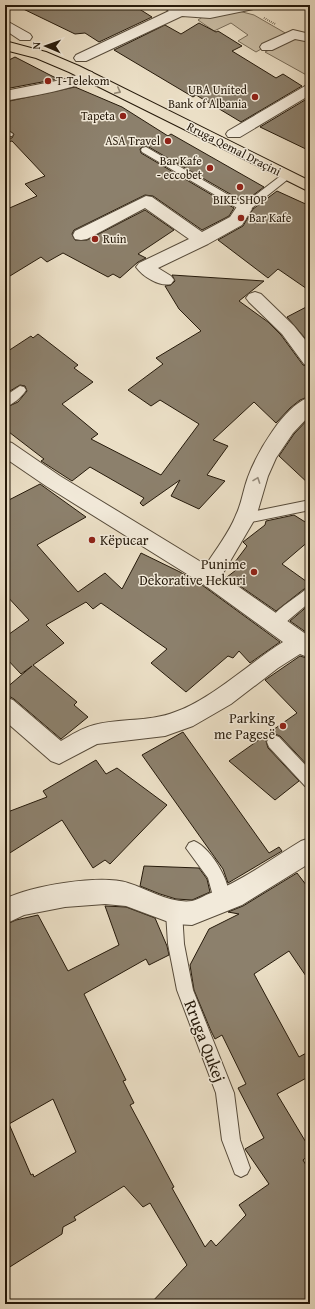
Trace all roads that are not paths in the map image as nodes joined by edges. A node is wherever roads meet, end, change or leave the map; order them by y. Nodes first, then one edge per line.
1 (173, 8) edge
2 (255, 10) edge
3 (5, 24) edge
4 (5, 33) edge
5 (25, 37) junction
6 (310, 38) edge
7 (5, 45) edge
8 (267, 47) dead end
9 (81, 58) junction
10 (87, 75) junction
11 (310, 89) edge
12 (5, 96) edge
13 (234, 134) junction
14 (146, 150) dead end
15 (310, 172) edge
16 (287, 176) junction
17 (310, 187) edge
18 (244, 209) junction
19 (81, 235) dead end
20 (202, 240) junction
21 (165, 280) dead end
22 (255, 298) dead end
23 (310, 359) edge
24 (20, 390) dead end
25 (5, 403) edge
26 (310, 404) edge
27 (5, 448) edge
28 (310, 505) edge
29 (246, 518) junction
30 (210, 578) junction
31 (310, 594) edge
32 (274, 624) junction
33 (305, 646) edge
34 (5, 706) edge
35 (274, 742) dead end
36 (310, 781) edge
37 (194, 848) dead end
38 (308, 853) edge
39 (222, 902) junction
40 (5, 912) edge
41 (174, 912) junction
42 (241, 1168) dead end

1 - 2 street
1 - 9 street
3 - 5 street, Rruga Qemal Draçini
4 - 5 main road
5 - 9 main road, Rruga Qemal Draçini
6 - 8 street
7 - 10 main road, Rruga Qemal Draçini
9 - 13 main road, Rruga Qemal Draçini
10 - 12 street
10 -> 16 main road, Rruga Qemal Draçini
11 - 13 street, Rruga Qemal Draçini
13 - 15 main road, Rruga Qemal Draçini
14 - 18 lane
16 - 17 main road, Rruga Qemal Draçini
16 - 18 lane, Rruga Qemal Draçini
18 - 20 street, Rruga Qemal Draçini
19 - 20 street
20 - 21 street, Rruga Qemal Draçini
22 - 23 street
24 - 25 lane
29 -> 26 street
27 - 30 street
28 - 29 lane
29 - 30 street
30 - 32 street
31 - 32 lane
32 - 33 street
33 - 34 street
35 - 36 lane
37 - 39 lane
38 - 39 street
39 - 41 street
40 - 41 street
41 - 42 lane, Rruga Qukej

